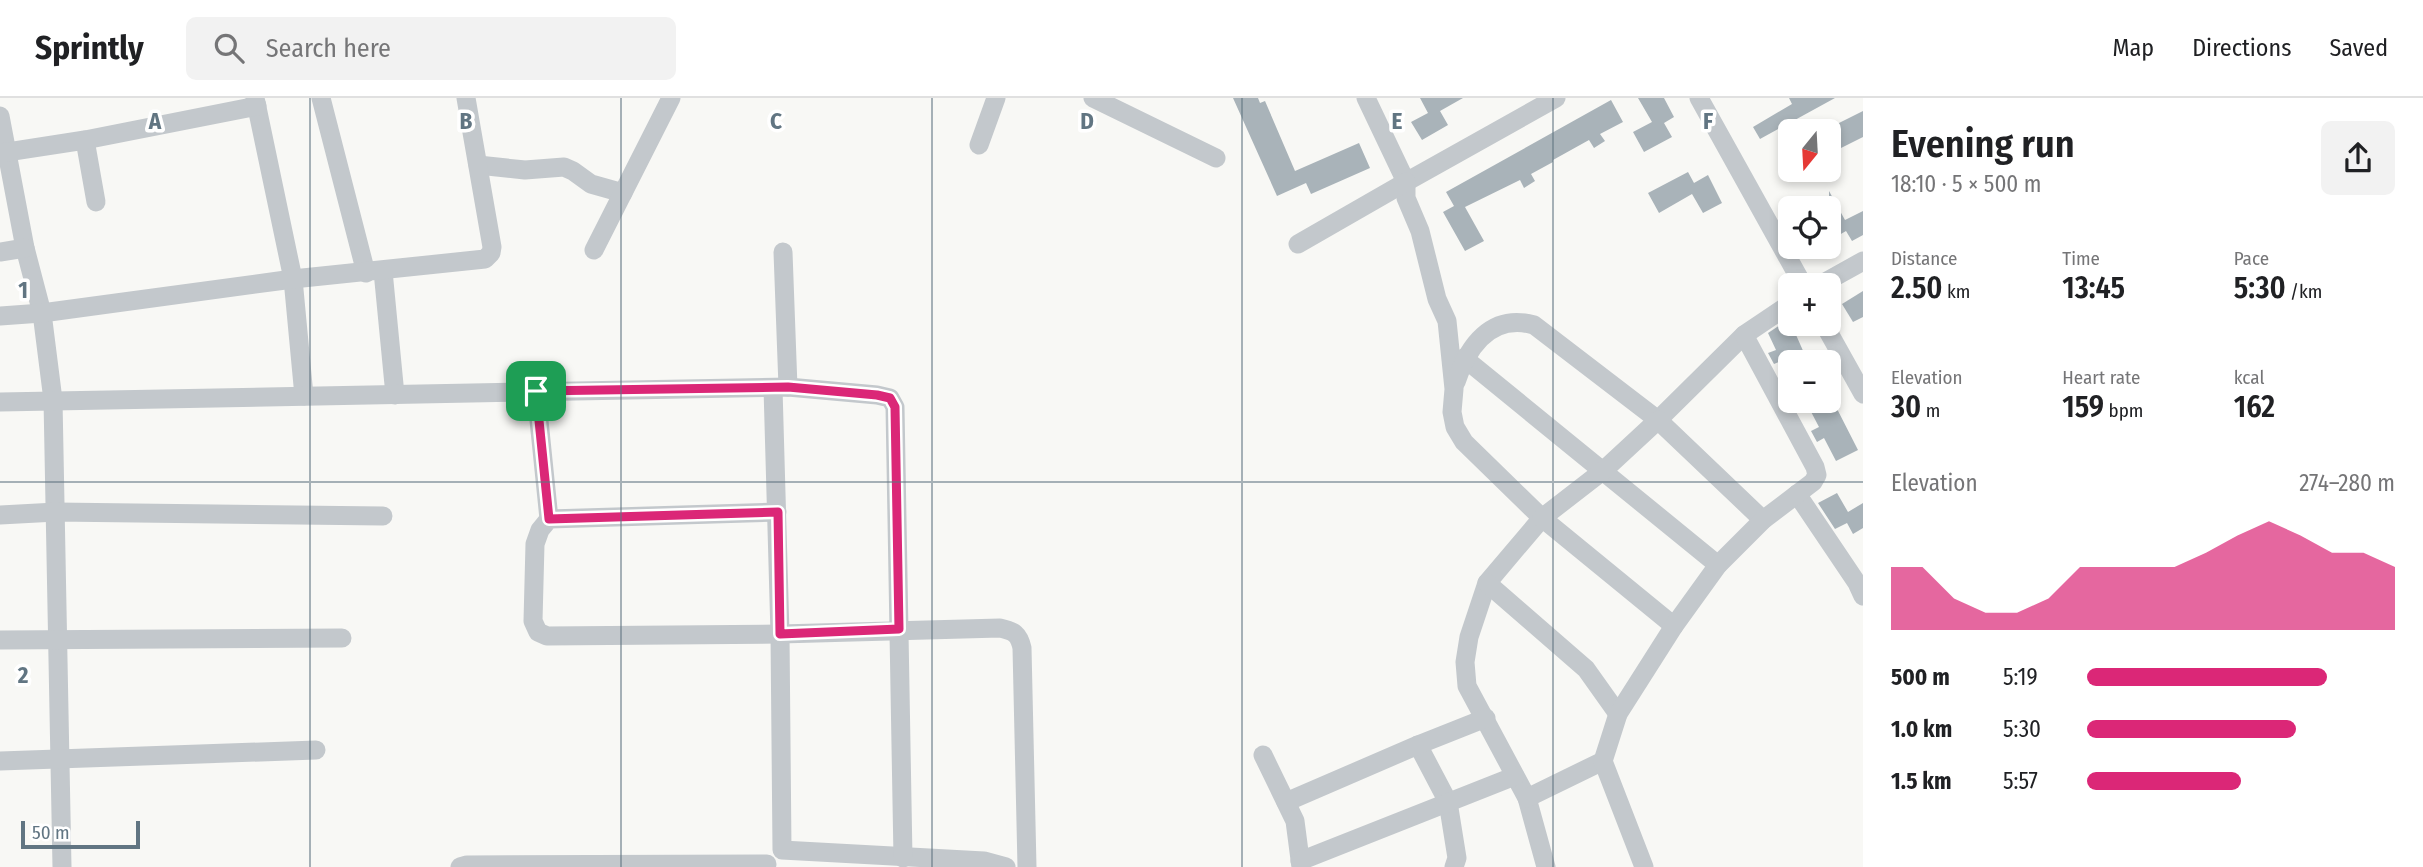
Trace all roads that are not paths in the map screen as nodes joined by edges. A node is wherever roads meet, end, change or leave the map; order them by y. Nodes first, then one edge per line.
1 (321, 98) edge
2 (466, 98) edge
3 (671, 98) edge
4 (996, 98) edge
5 (1093, 98) edge
6 (1366, 98) edge
7 (1556, 98) edge
8 (1699, 98) edge
9 (256, 102) edge
10 (0, 116) edge
11 (85, 140) junction
12 (979, 145) dead end
13 (3, 152) edge
14 (1216, 159) dead end
15 (478, 165) junction
16 (1406, 182) junction
17 (623, 193) junction
18 (96, 202) dead end
19 (1298, 244) dead end
20 (25, 248) junction
21 (594, 250) dead end
22 (0, 252) edge
23 (783, 252) dead end
24 (1863, 261) edge
25 (375, 272) junction
26 (1796, 273) edge
27 (1841, 273) edge
28 (293, 279) junction
29 (1778, 312) edge
30 (42, 313) junction
31 (0, 316) edge
32 (1744, 335) junction
33 (1831, 336) edge
34 (1464, 358) junction
35 (781, 388) junction
36 (1454, 389) junction
37 (536, 391) junction
38 (395, 394) junction
39 (1863, 394) edge
40 (304, 396) junction
41 (53, 400) junction
42 (0, 402) edge
43 (1658, 421) junction
44 (1604, 470) junction
45 (1797, 494) junction
46 (56, 512) junction
47 (778, 512) junction
48 (0, 515) edge
49 (383, 516) dead end
50 (1542, 518) junction
51 (549, 519) junction
52 (1763, 520) junction
53 (1718, 565) junction
54 (1487, 583) junction
55 (1863, 596) edge
56 (1674, 626) junction
57 (899, 629) junction
58 (780, 634) junction
59 (342, 638) dead end
60 (0, 640) edge
61 (59, 640) junction
62 (1618, 715) junction
63 (1486, 718) junction
64 (1418, 745) junction
65 (316, 750) dead end
66 (1262, 755) dead end
67 (60, 760) junction
68 (0, 761) edge
69 (1603, 761) junction
70 (1515, 776) junction
71 (1527, 798) junction
72 (1286, 802) junction
73 (1448, 802) junction
74 (782, 850) junction
75 (903, 858) junction
76 (937, 862) edge
77 (1300, 864) edge
78 (595, 865) edge
79 (767, 865) edge
80 (62, 867) edge
81 (460, 867) edge
82 (1006, 867) edge
83 (1027, 867) edge
84 (1454, 867) edge
85 (1546, 867) edge
86 (1644, 867) edge

1 - 25 street
2 - 15 street
3 - 17 street
4 - 12 street
5 - 14 street
6 - 16 street
7 - 16 street
8 - 26 street
9 - 11 street
9 - 28 street
10 - 13 street
11 - 13 street
11 - 18 street
13 - 20 street
15 - 17 street
15 - 25 street
16 - 19 street
16 - 36 street
17 - 21 street
20 - 22 street
20 - 30 street
23 - 35 street
24 - 27 street
25 - 28 street
25 - 38 street
28 - 30 street
28 - 40 street
29 - 32 street
30 - 31 street
30 - 41 street
32 - 43 street
32 - 45 street
33 - 39 street
34 - 36 street
34 - 43 street
34 - 44 street
35 - 37 street
35 - 47 street
35 - 57 street
36 - 50 street
37 - 38 street
37 - 51 street
38 - 40 street
40 - 41 street
41 - 42 street
41 - 46 street
43 - 44 street
43 - 52 street
44 - 50 street
44 - 53 street
45 - 52 street
45 - 55 street
46 - 48 street
46 - 49 street
46 - 61 street
47 - 51 street
47 - 58 street
50 - 54 street
50 - 56 street
51 - 58 street
52 - 53 street
53 - 56 street
54 - 62 street
54 - 63 street
56 - 62 street
57 - 58 street
57 - 75 street
57 - 83 street
58 - 74 street
59 - 61 street
60 - 61 street
61 - 67 street
62 - 69 street
63 - 64 street
63 - 70 street
64 - 72 street
64 - 73 street
65 - 67 street
66 - 72 street
67 - 68 street
67 - 80 street
69 - 71 street
69 - 86 street
70 - 71 street
70 - 73 street
71 - 85 street
72 - 77 street
73 - 77 street
73 - 84 street
74 - 75 street
74 - 79 street
75 - 76 street
76 - 82 street
78 - 79 street
78 - 81 street

